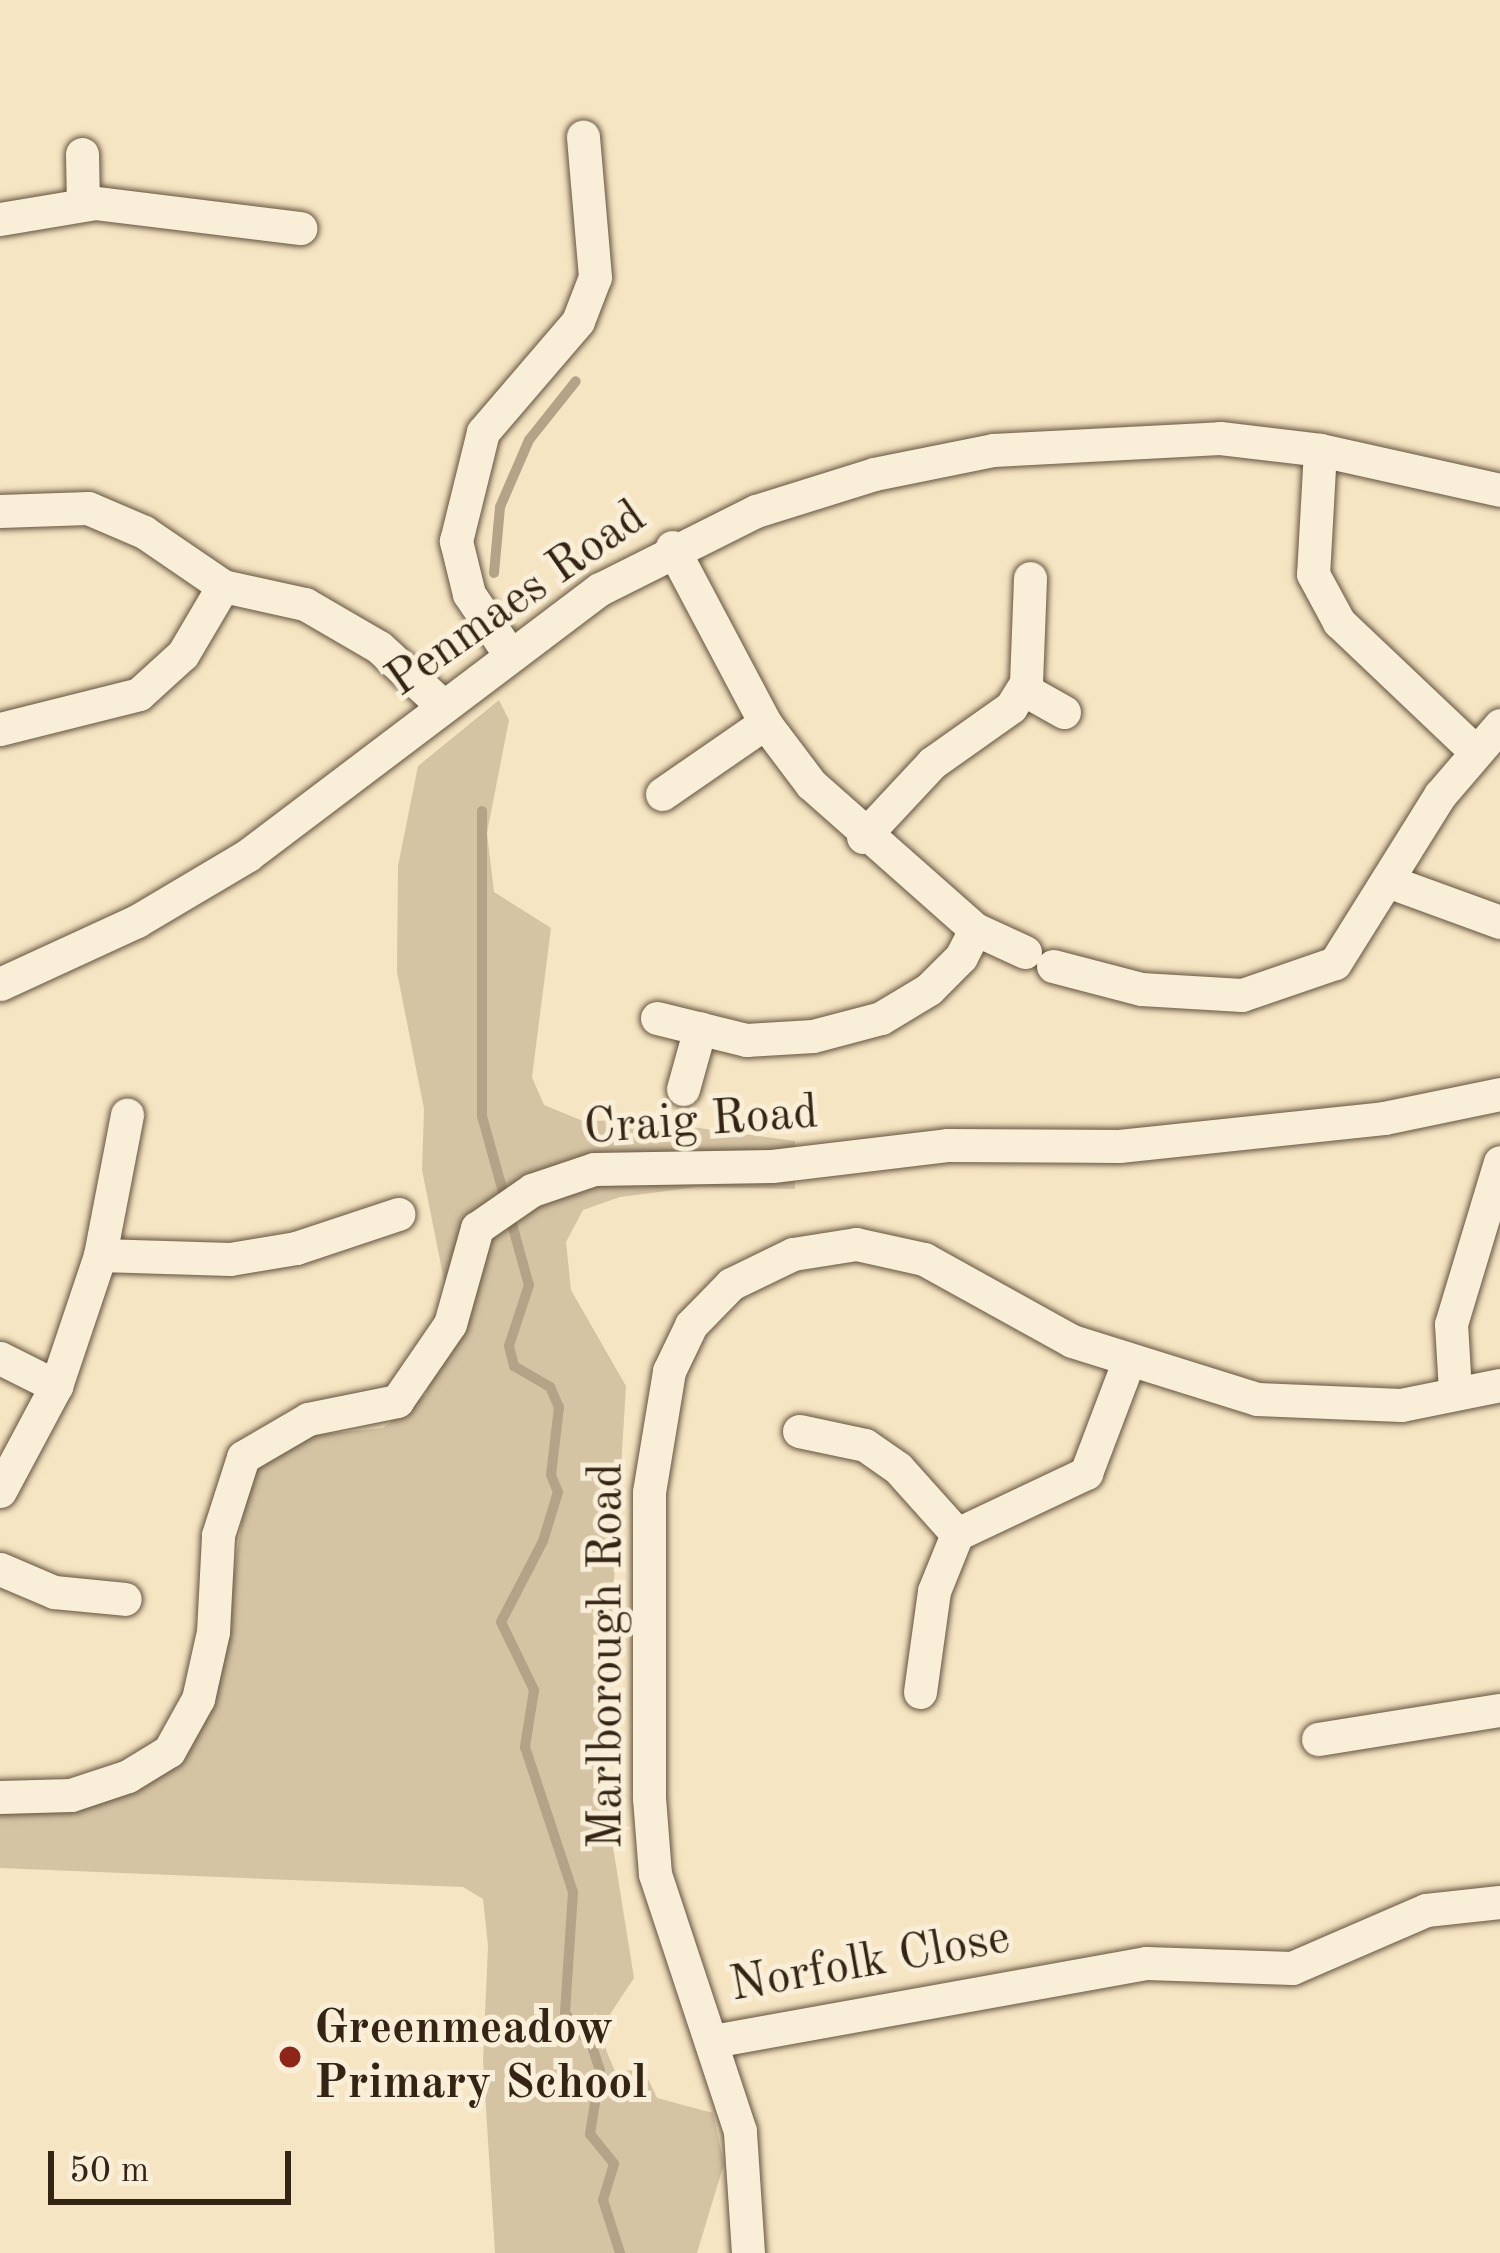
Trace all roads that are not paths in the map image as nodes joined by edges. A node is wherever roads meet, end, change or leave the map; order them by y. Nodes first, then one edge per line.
1 (583, 137) dead end
2 (82, 154) dead end
3 (83, 204) junction
4 (0, 219) edge
5 (300, 228) dead end
6 (1320, 449) junction
7 (1500, 490) edge
8 (0, 511) edge
9 (672, 547) junction
10 (1030, 578) dead end
11 (223, 586) junction
12 (508, 652) junction
13 (1023, 689) junction
14 (443, 706) junction
15 (1064, 712) dead end
16 (765, 723) junction
17 (1500, 725) edge
18 (0, 728) edge
19 (1473, 749) junction
20 (662, 794) dead end
21 (863, 837) junction
22 (1390, 882) junction
23 (1500, 922) edge
24 (976, 929) junction
25 (0, 984) edge
26 (657, 1018) dead end
27 (700, 1028) junction
28 (683, 1089) dead end
29 (1500, 1094) edge
30 (127, 1115) dead end
31 (1500, 1162) edge
32 (398, 1214) dead end
33 (100, 1255) junction
34 (0, 1358) edge
35 (1129, 1360) junction
36 (1500, 1385) edge
37 (56, 1386) junction
38 (1455, 1391) junction
39 (799, 1432) dead end
40 (0, 1491) edge
41 (956, 1534) junction
42 (0, 1569) edge
43 (125, 1599) dead end
44 (920, 1693) dead end
45 (1500, 1709) edge
46 (1318, 1739) dead end
47 (0, 1797) edge
48 (1500, 1901) edge
49 (713, 2041) junction
50 (748, 2253) edge

1 - 12 street
2 - 3 street
3 - 4 street
3 - 5 street
6 - 7 street, Penmaes Road
6 - 9 street, Penmaes Road
6 - 19 street
8 - 11 street
9 - 12 street, Penmaes Road
9 - 16 street
10 - 13 street
11 - 14 street
11 - 18 street
12 - 14 street, Penmaes Road
13 - 15 street
13 - 21 street
14 - 25 street, Penmaes Road
16 - 20 street
16 - 21 street
17 - 19 street
19 - 22 street
21 - 24 street
22 - 23 street
22 - 24 street
24 - 27 street
26 - 27 street
27 - 28 street
29 - 47 street, Craig Road
30 - 33 street
31 - 38 street
32 - 33 street
33 - 37 street
34 - 37 street
35 - 38 street, Marlborough Road
35 - 41 street
35 - 49 street, Marlborough Road
36 - 38 street, Marlborough Road
37 - 40 street
39 - 41 street
41 - 44 street
42 - 43 street
45 - 46 street
48 - 49 street, Norfolk Close
49 - 50 street, Marlborough Road

